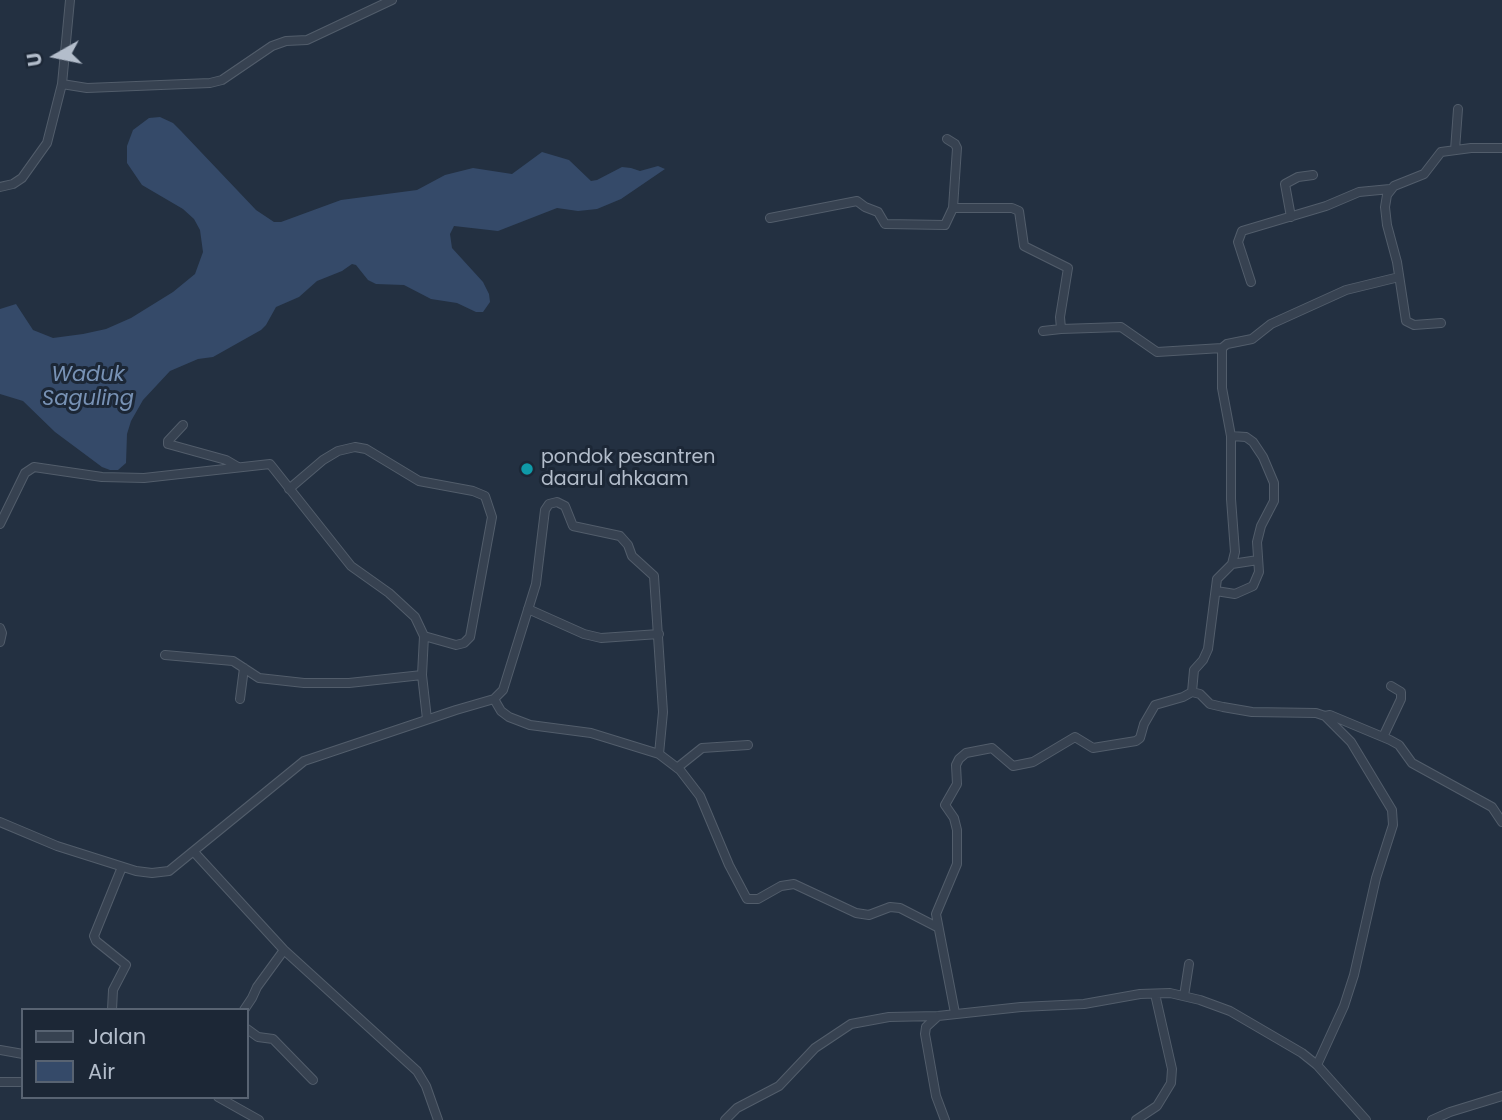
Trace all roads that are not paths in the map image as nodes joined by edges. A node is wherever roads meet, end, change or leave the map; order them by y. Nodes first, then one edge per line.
1 (69, 0) edge
2 (392, 0) edge
3 (62, 84) junction
4 (1458, 109) dead end
5 (947, 139) dead end
6 (1502, 148) edge
7 (1455, 150) junction
8 (1313, 175) dead end
9 (0, 187) edge
10 (1390, 189) junction
11 (953, 208) junction
12 (1291, 217) junction
13 (770, 218) dead end
14 (1399, 277) junction
15 (1251, 282) dead end
16 (1441, 323) dead end
17 (1060, 329) junction
18 (1043, 331) dead end
19 (1222, 348) junction
20 (183, 425) dead end
21 (1231, 436) junction
22 (238, 467) junction
23 (289, 488) junction
24 (0, 524) edge
25 (1258, 560) junction
26 (1232, 564) junction
27 (1216, 591) junction
28 (528, 609) junction
29 (0, 628) edge
30 (659, 634) junction
31 (424, 636) junction
32 (0, 642) edge
33 (165, 655) dead end
34 (244, 668) junction
35 (422, 676) junction
36 (1391, 686) dead end
37 (1192, 692) junction
38 (240, 699) dead end
39 (494, 699) junction
40 (1325, 716) junction
41 (428, 719) junction
42 (1383, 737) junction
43 (748, 746) dead end
44 (660, 754) junction
45 (677, 768) junction
46 (0, 822) edge
47 (1502, 822) edge
48 (194, 852) junction
49 (122, 867) junction
50 (937, 927) junction
51 (284, 950) junction
52 (1189, 964) dead end
53 (1155, 994) junction
54 (1184, 996) junction
55 (112, 1008) edge
56 (245, 1008) edge
57 (955, 1013) junction
58 (938, 1016) junction
59 (248, 1029) edge
60 (0, 1050) edge
61 (21, 1054) edge
62 (1317, 1065) junction
63 (313, 1080) dead end
64 (0, 1082) edge
65 (20, 1083) dead end
66 (1502, 1096) edge
67 (222, 1099) edge
68 (259, 1120) edge
69 (438, 1120) edge
70 (725, 1120) edge
71 (945, 1120) edge
72 (1136, 1120) edge
73 (1366, 1120) edge
74 (1432, 1120) edge

1 - 3 street
2 - 3 street
3 - 9 street
4 - 7 street
5 - 11 street
6 - 7 street
7 - 10 street
8 - 12 street
10 - 12 street
10 - 14 street
11 - 13 street
11 - 17 street
12 - 15 street
14 - 16 street
14 - 19 street
17 - 18 street
17 - 19 street
19 - 21 street
20 - 22 street
21 - 25 street
21 - 26 street
22 - 23 street
22 - 24 street
23 - 31 street
23 - 31 street
25 - 26 street
25 - 27 street
26 - 27 street
27 - 37 street
28 - 30 street
28 - 30 street
28 - 39 street
29 - 32 street
30 - 44 street
31 - 35 street
33 - 34 street
34 - 35 street
34 - 38 street
35 - 41 street
36 - 42 street
37 - 40 street
37 - 50 street
39 - 41 street
39 - 44 street
40 - 42 street
40 - 62 street
41 - 48 street
42 - 47 street
43 - 45 street
44 - 45 street
45 - 50 street
46 - 49 street
48 - 49 street
48 - 51 street
49 - 55 street
50 - 57 street
51 - 56 street
51 - 69 street
52 - 54 street
53 - 54 street
53 - 57 street
53 - 72 street
54 - 62 street
57 - 58 street
58 - 70 street
58 - 71 street
59 - 63 street
60 - 61 street
62 - 73 street
64 - 65 street
66 - 74 street
67 - 68 street

